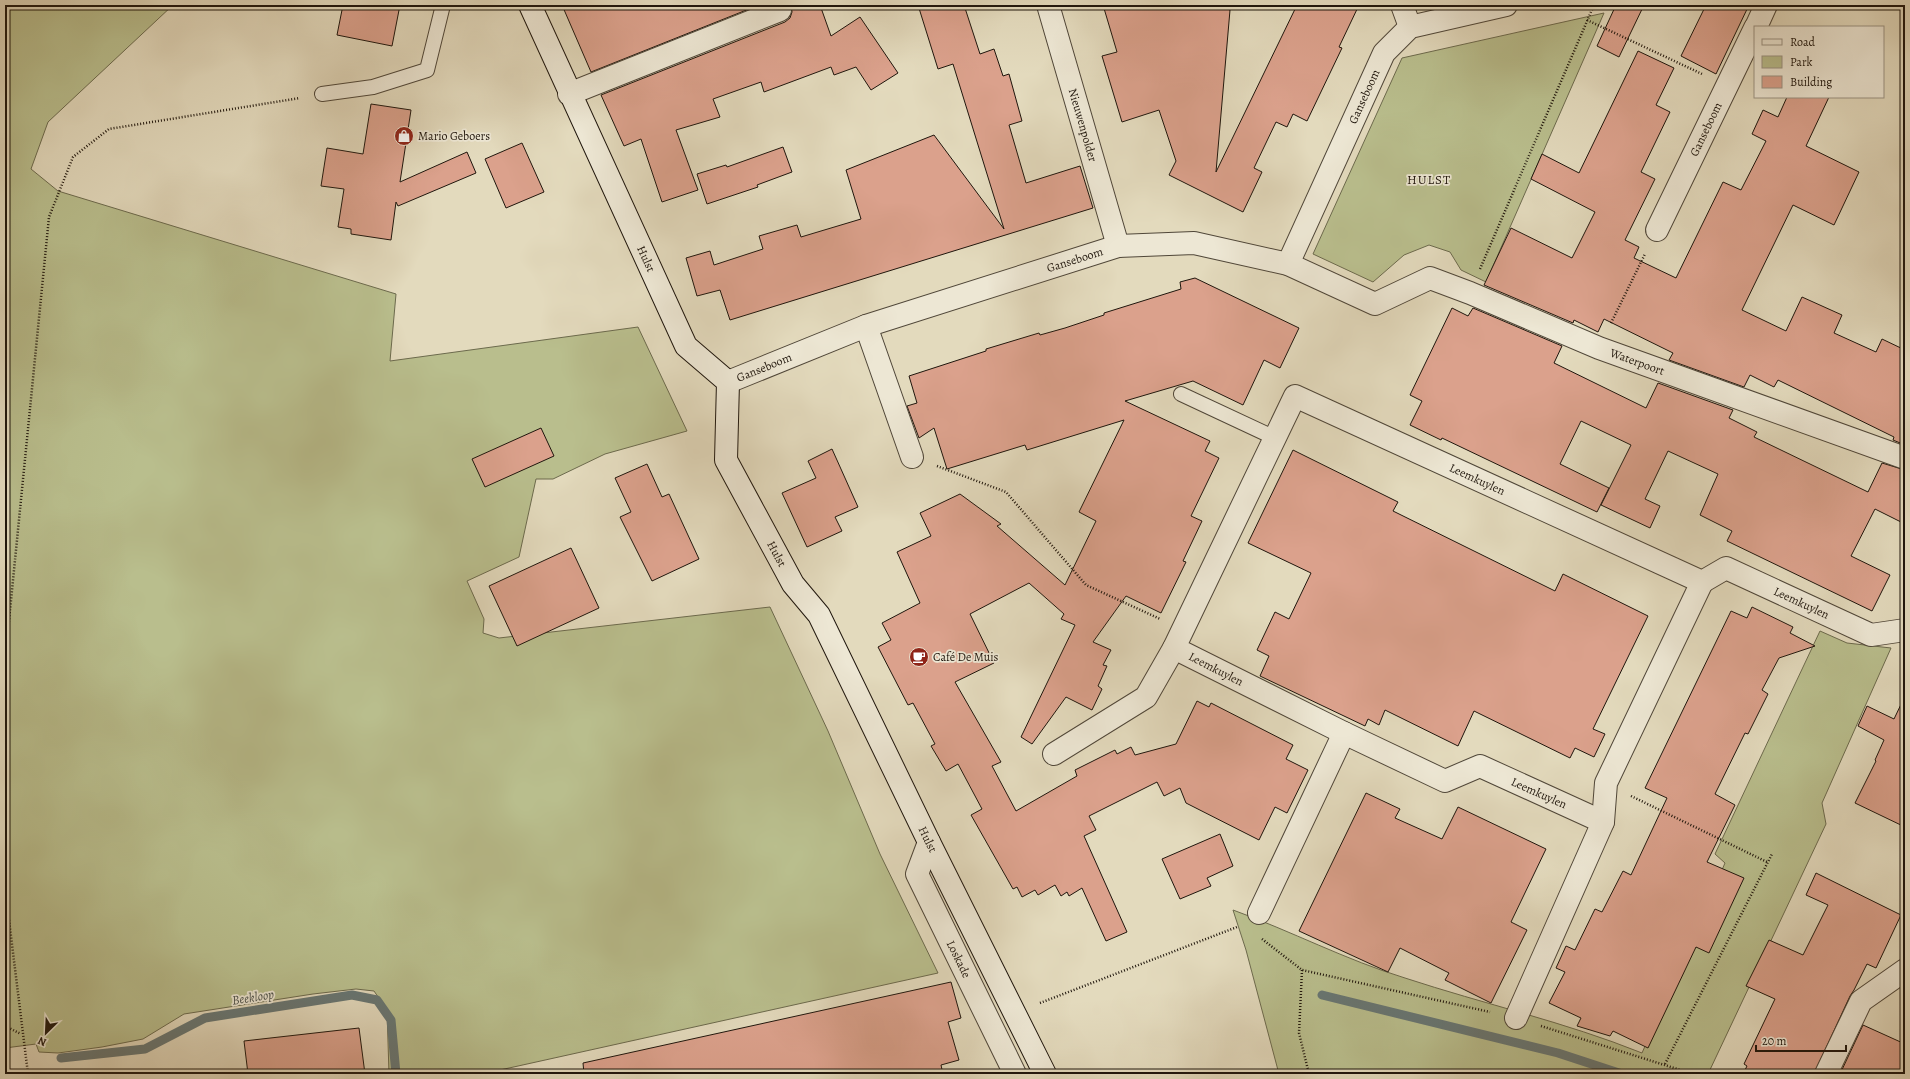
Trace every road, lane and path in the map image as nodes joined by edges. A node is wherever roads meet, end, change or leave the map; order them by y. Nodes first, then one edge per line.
1 (443, 5) edge
2 (530, 5) edge
3 (1048, 5) edge
4 (1402, 5) edge
5 (1506, 5) edge
6 (1594, 5) edge
7 (1766, 5) edge
8 (780, 10) dead end
9 (1587, 20) junction
10 (1756, 26) edge
11 (1410, 27) junction
12 (1754, 30) edge
13 (1727, 86) junction
14 (322, 94) joint
15 (569, 94) junction
16 (1657, 230) joint
17 (1118, 246) junction
18 (1288, 264) junction
19 (1470, 293) junction
20 (1375, 304) joint
21 (866, 326) junction
22 (1599, 348) junction
23 (728, 382) junction
24 (1181, 394) dead end
25 (1275, 438) junction
26 (912, 457) joint
27 (1905, 458) edge
28 (1702, 582) junction
29 (1905, 630) edge
30 (1179, 639) junction
31 (5, 661) edge
32 (1344, 733) junction
33 (1054, 754) dead end
34 (1606, 783) junction
35 (1603, 822) junction
36 (928, 842) junction
37 (1772, 854) dead end
38 (1768, 862) junction
39 (5, 869) edge
40 (1250, 919) joint
41 (1260, 938) dead end
42 (1302, 970) junction
43 (1905, 970) edge
44 (1014, 1014) junction
45 (1516, 1018) junction
46 (5, 1026) edge
47 (22, 1035) junction
48 (1665, 1064) junction
49 (28, 1074) edge
50 (1015, 1074) edge
51 (1045, 1074) edge
52 (1309, 1074) edge
53 (1693, 1074) edge
54 (1826, 1074) edge

1 - 14 lane
2 - 15 street, Hulst
3 - 17 street, Nieuwenpolder
4 - 11 street
5 - 11 street
6 - 9 path
7 - 10 street, Ganseboom
8 - 15 street
9 - 13 path
9 - 19 path
11 - 18 street, Ganseboom
12 - 13 street, Ganseboom
13 - 16 street, Ganseboom
14 - 31 path
15 - 23 street, Hulst
16 - 22 path
17 - 18 street, Ganseboom
17 - 21 street, Ganseboom
18 - 20 street, Ganseboom
19 - 20 street, Waterpoort
19 - 22 street, Waterpoort
21 - 23 street, Ganseboom
21 - 26 street
22 - 27 street, Waterpoort
23 - 36 street, Hulst
24 - 25 lane
25 - 28 street, Leemkuylen
25 - 30 street, Leemkuylen
26 - 30 path
28 - 29 street, Leemkuylen
28 - 34 street
30 - 32 street, Leemkuylen
30 - 33 street, Leemkuylen
32 - 35 street, Leemkuylen
32 - 40 street
34 - 35 street
34 - 38 path
35 - 45 street
36 - 44 street, Hulst
36 - 50 street, Loskade
37 - 38 path
38 - 48 path
39 - 47 path
40 - 44 path
41 - 42 path
42 - 45 path
42 - 52 path
43 - 54 street
44 - 51 street, Hulst
45 - 48 path
46 - 47 path
47 - 49 path
48 - 53 path

